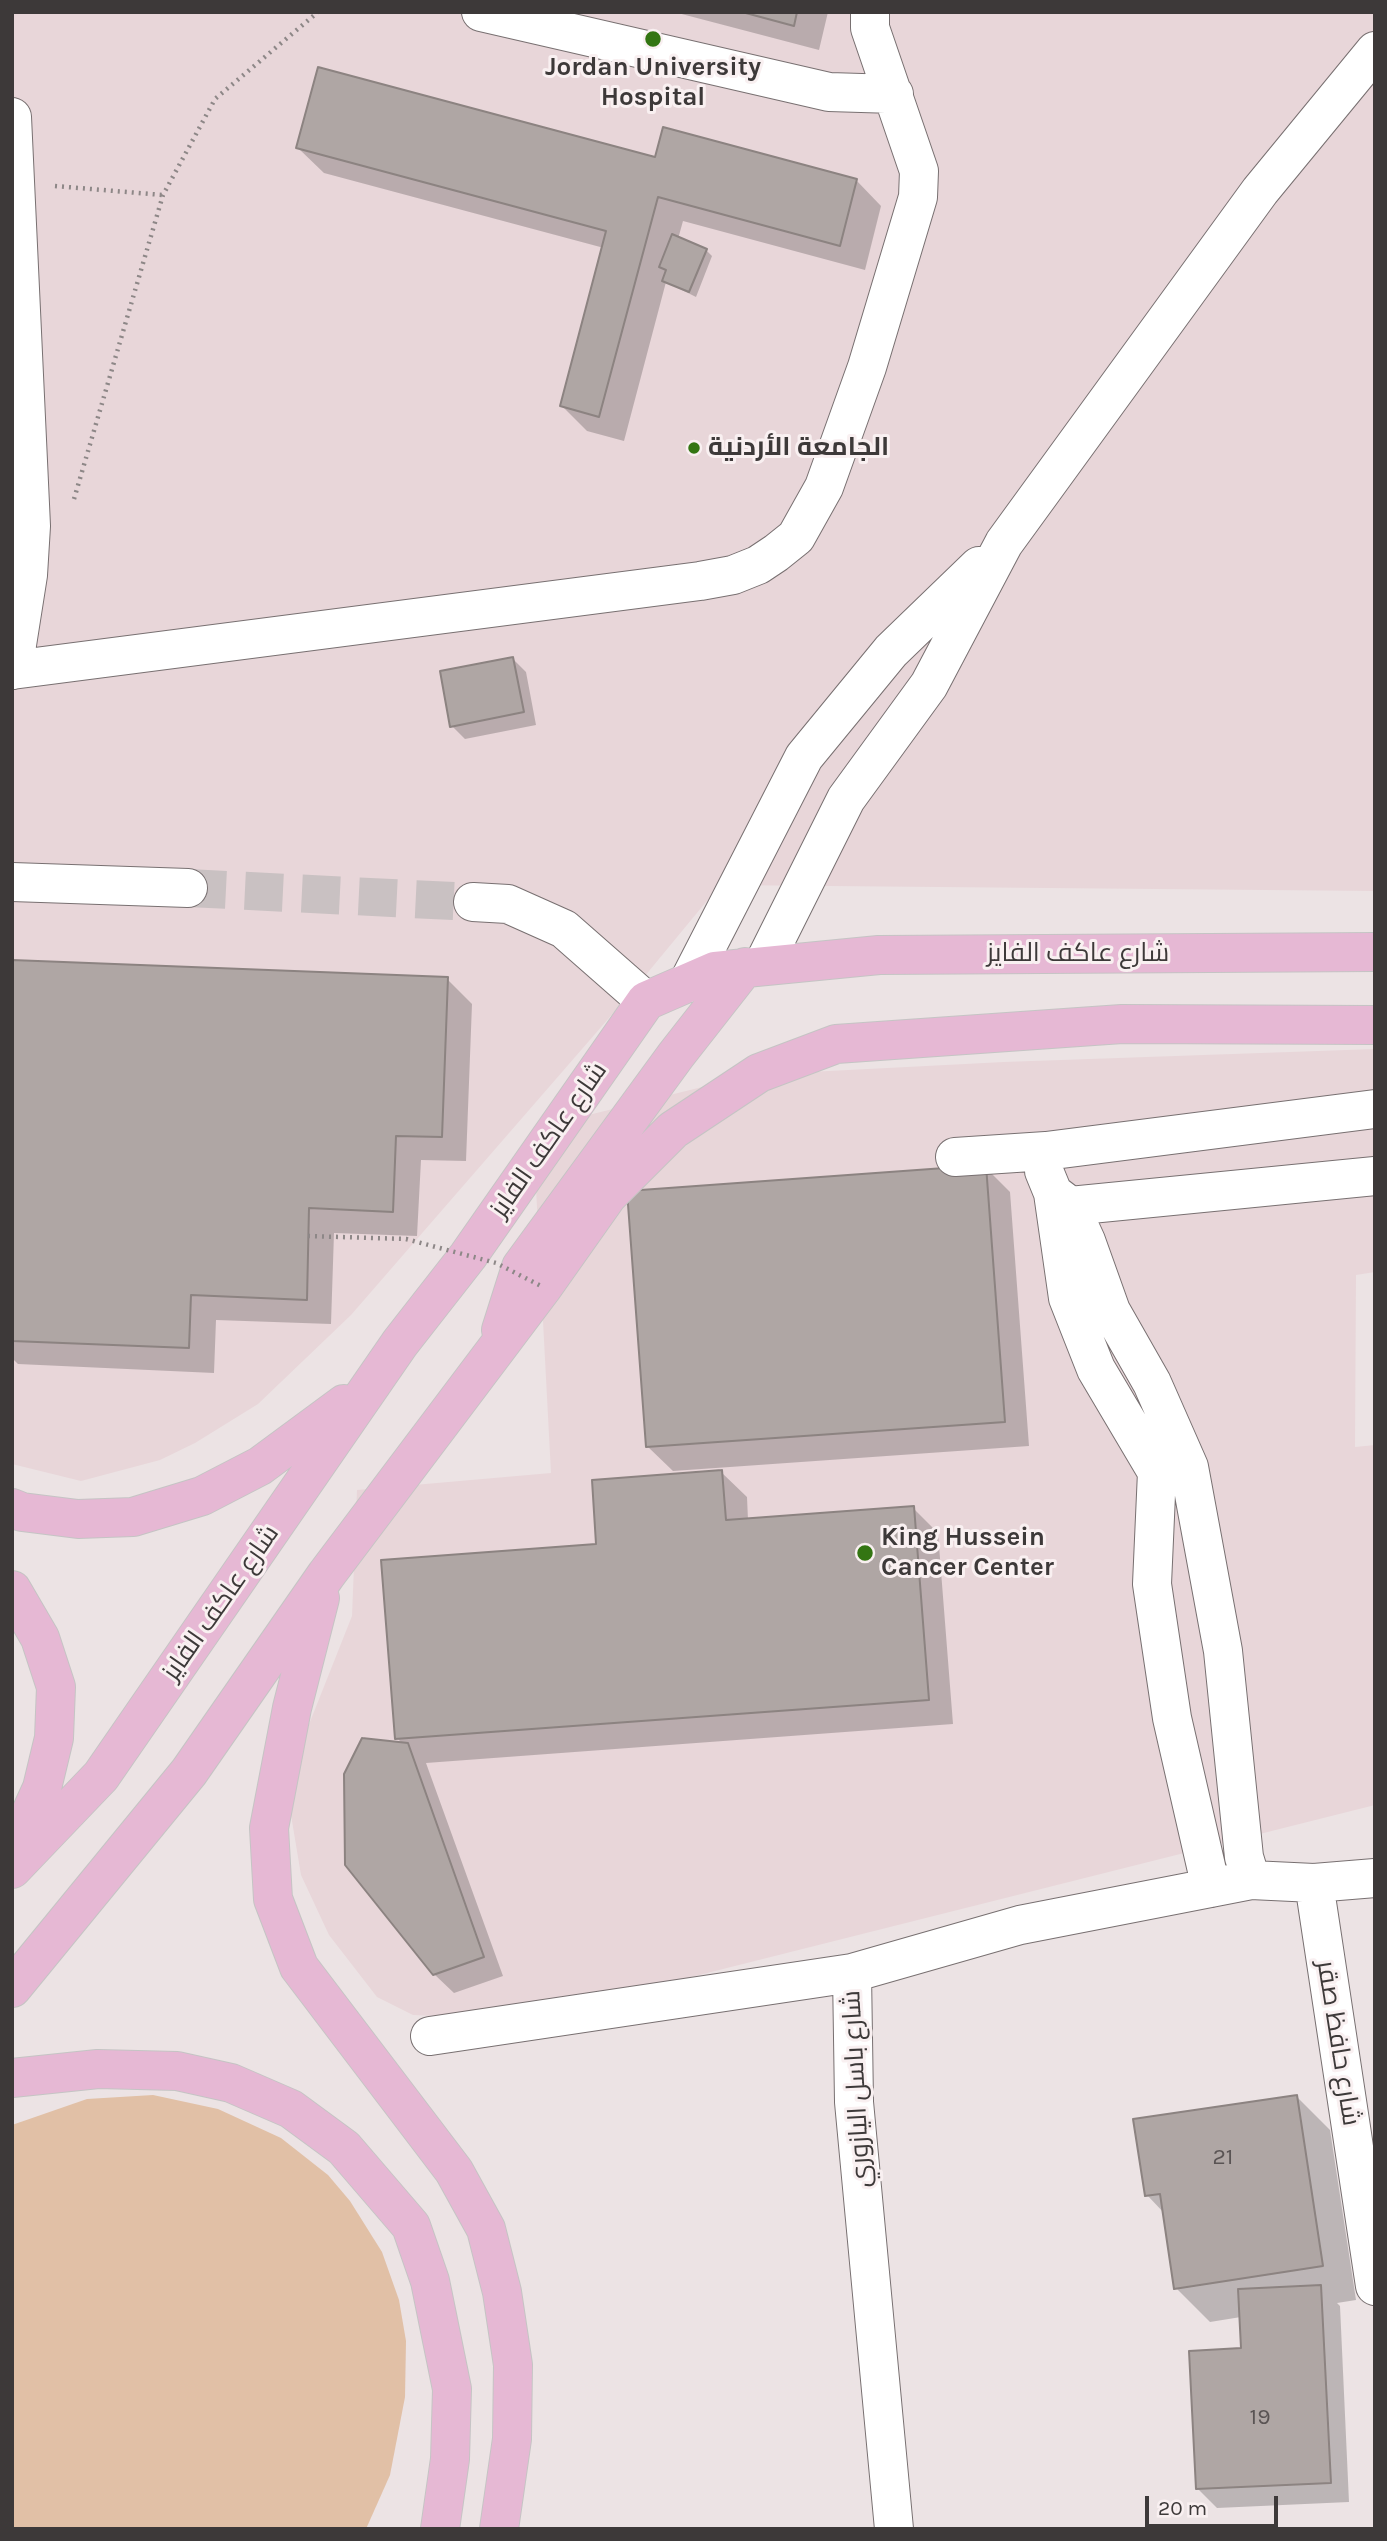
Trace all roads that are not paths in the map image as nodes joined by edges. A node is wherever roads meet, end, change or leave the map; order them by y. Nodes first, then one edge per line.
1 (481, 12) edge
2 (870, 12) edge
3 (1375, 51) edge
4 (894, 94) junction
5 (12, 117) edge
6 (1003, 543) junction
7 (13, 670) edge
8 (12, 882) edge
9 (188, 888) tunnel mouth
10 (473, 902) tunnel mouth
11 (1375, 952) edge
12 (754, 966) junction
13 (688, 983) junction
14 (646, 1001) junction
15 (1375, 1025) edge
16 (1375, 1109) edge
17 (1046, 1151) junction
18 (955, 1157) dead end
19 (1375, 1176) edge
20 (1062, 1200) junction
21 (400, 1343) junction
22 (495, 1349) junction
23 (12, 1508) edge
24 (326, 1575) junction
25 (12, 1590) edge
26 (12, 1854) edge
27 (12, 1869) edge
28 (1375, 1878) edge
29 (1251, 1880) junction
30 (1314, 1883) junction
31 (1211, 1888) junction
32 (852, 1973) junction
33 (12, 1988) edge
34 (430, 2036) dead end
35 (12, 2078) edge
36 (1375, 2286) edge
37 (440, 2529) edge
38 (499, 2529) edge
39 (894, 2529) edge

1 - 4 street
2 - 4 street
3 - 6 street
4 - 7 street
5 - 7 street
6 - 12 street
6 - 13 street
8 - 9 street
10 - 14 street
11 - 12 main road, شارع عاكف الفايز
12 - 13 main road, شارع عاكف الفايز
12 - 22 main road
13 - 14 main road, شارع عاكف الفايز
14 - 21 main road, شارع عاكف الفايز
15 - 22 main road
16 - 17 street
17 - 18 street
17 - 20 street
19 - 20 street
20 - 29 street
20 - 31 street
21 - 23 main road
21 - 27 main road, شارع عاكف الفايز
22 - 24 main road
24 - 33 main road
24 - 38 main road
25 - 26 main road
28 - 30 street, شارع باسل اليازوري
29 - 30 street, شارع باسل اليازوري
29 - 31 street, شارع باسل اليازوري
30 - 36 street, شارع حافظ صقر
31 - 32 street, شارع باسل اليازوري
32 - 34 street
32 - 39 street, شارع باسل اليازوري
35 - 37 main road

